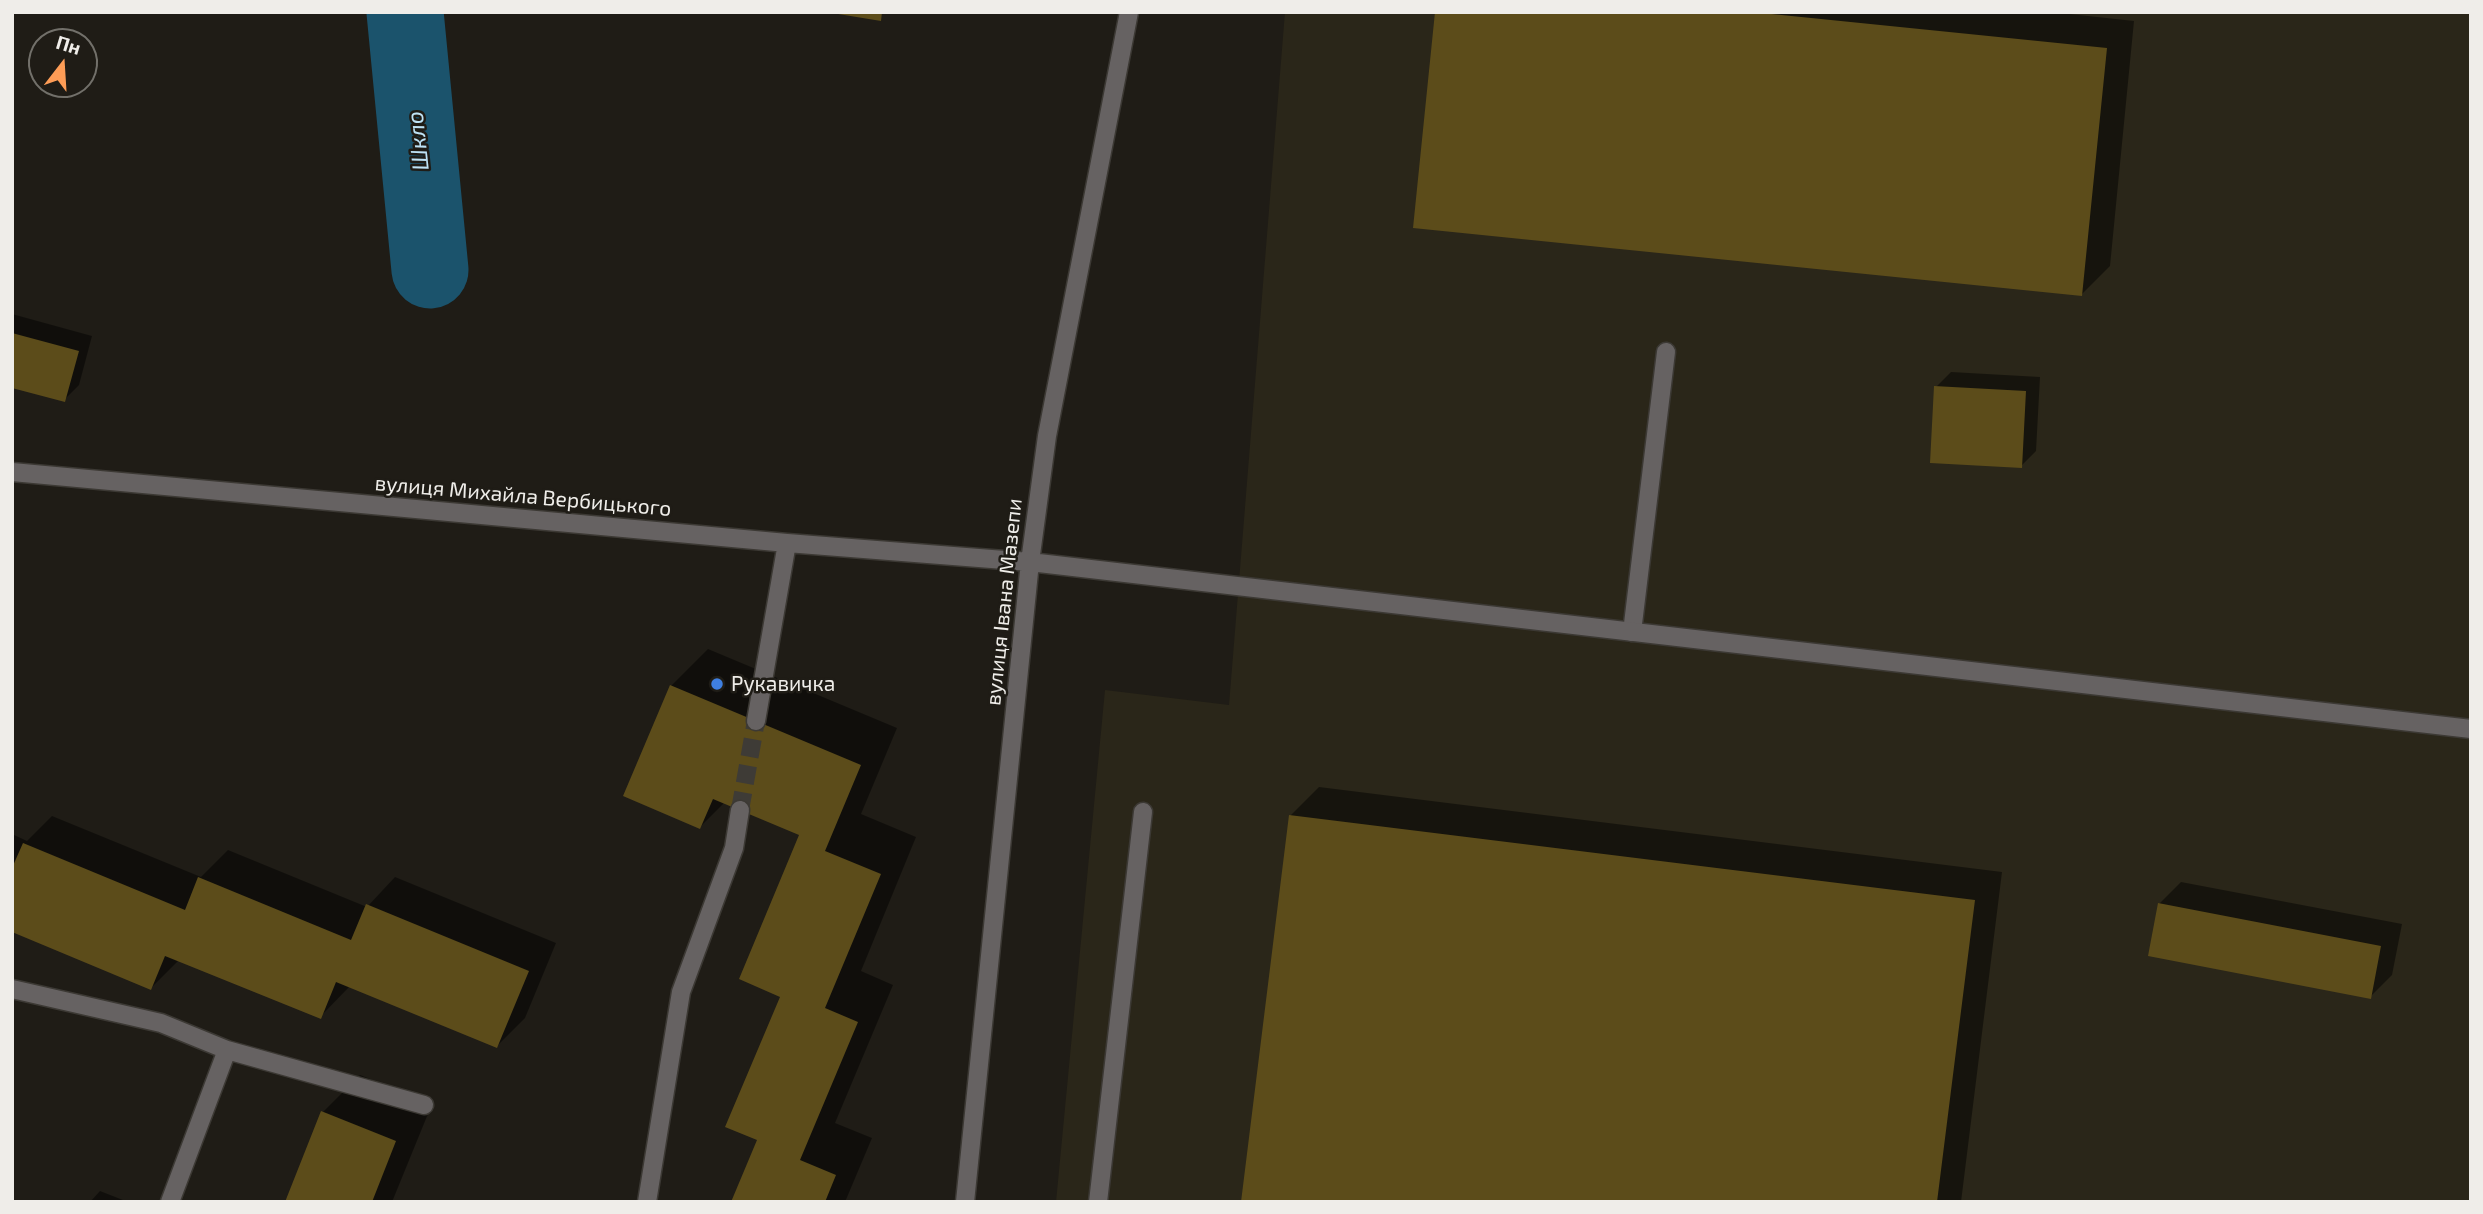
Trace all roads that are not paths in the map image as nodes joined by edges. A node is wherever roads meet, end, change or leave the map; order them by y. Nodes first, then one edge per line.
1 (1129, 12) edge
2 (1666, 352) dead end
3 (12, 472) edge
4 (787, 543) junction
5 (1030, 562) junction
6 (1632, 632) junction
7 (756, 721) tunnel mouth
8 (2471, 729) edge
9 (740, 810) tunnel mouth
10 (1143, 812) dead end
11 (12, 989) edge
12 (227, 1050) junction
13 (424, 1105) dead end
14 (170, 1202) edge
15 (647, 1202) edge
16 (965, 1202) edge
17 (1098, 1202) edge

1 - 5 street, вулиця Івана Мазепи
2 - 6 street
3 - 4 street, вулиця Михайла Вербицького
4 - 5 street, вулиця Михайла Вербицького
4 - 7 street
5 - 6 street, вулиця Михайла Вербицького
5 - 16 street, вулиця Івана Мазепи
6 - 8 street, вулиця Михайла Вербицького
9 - 15 street
10 - 17 street
11 - 12 street
12 - 13 street
12 - 14 street

